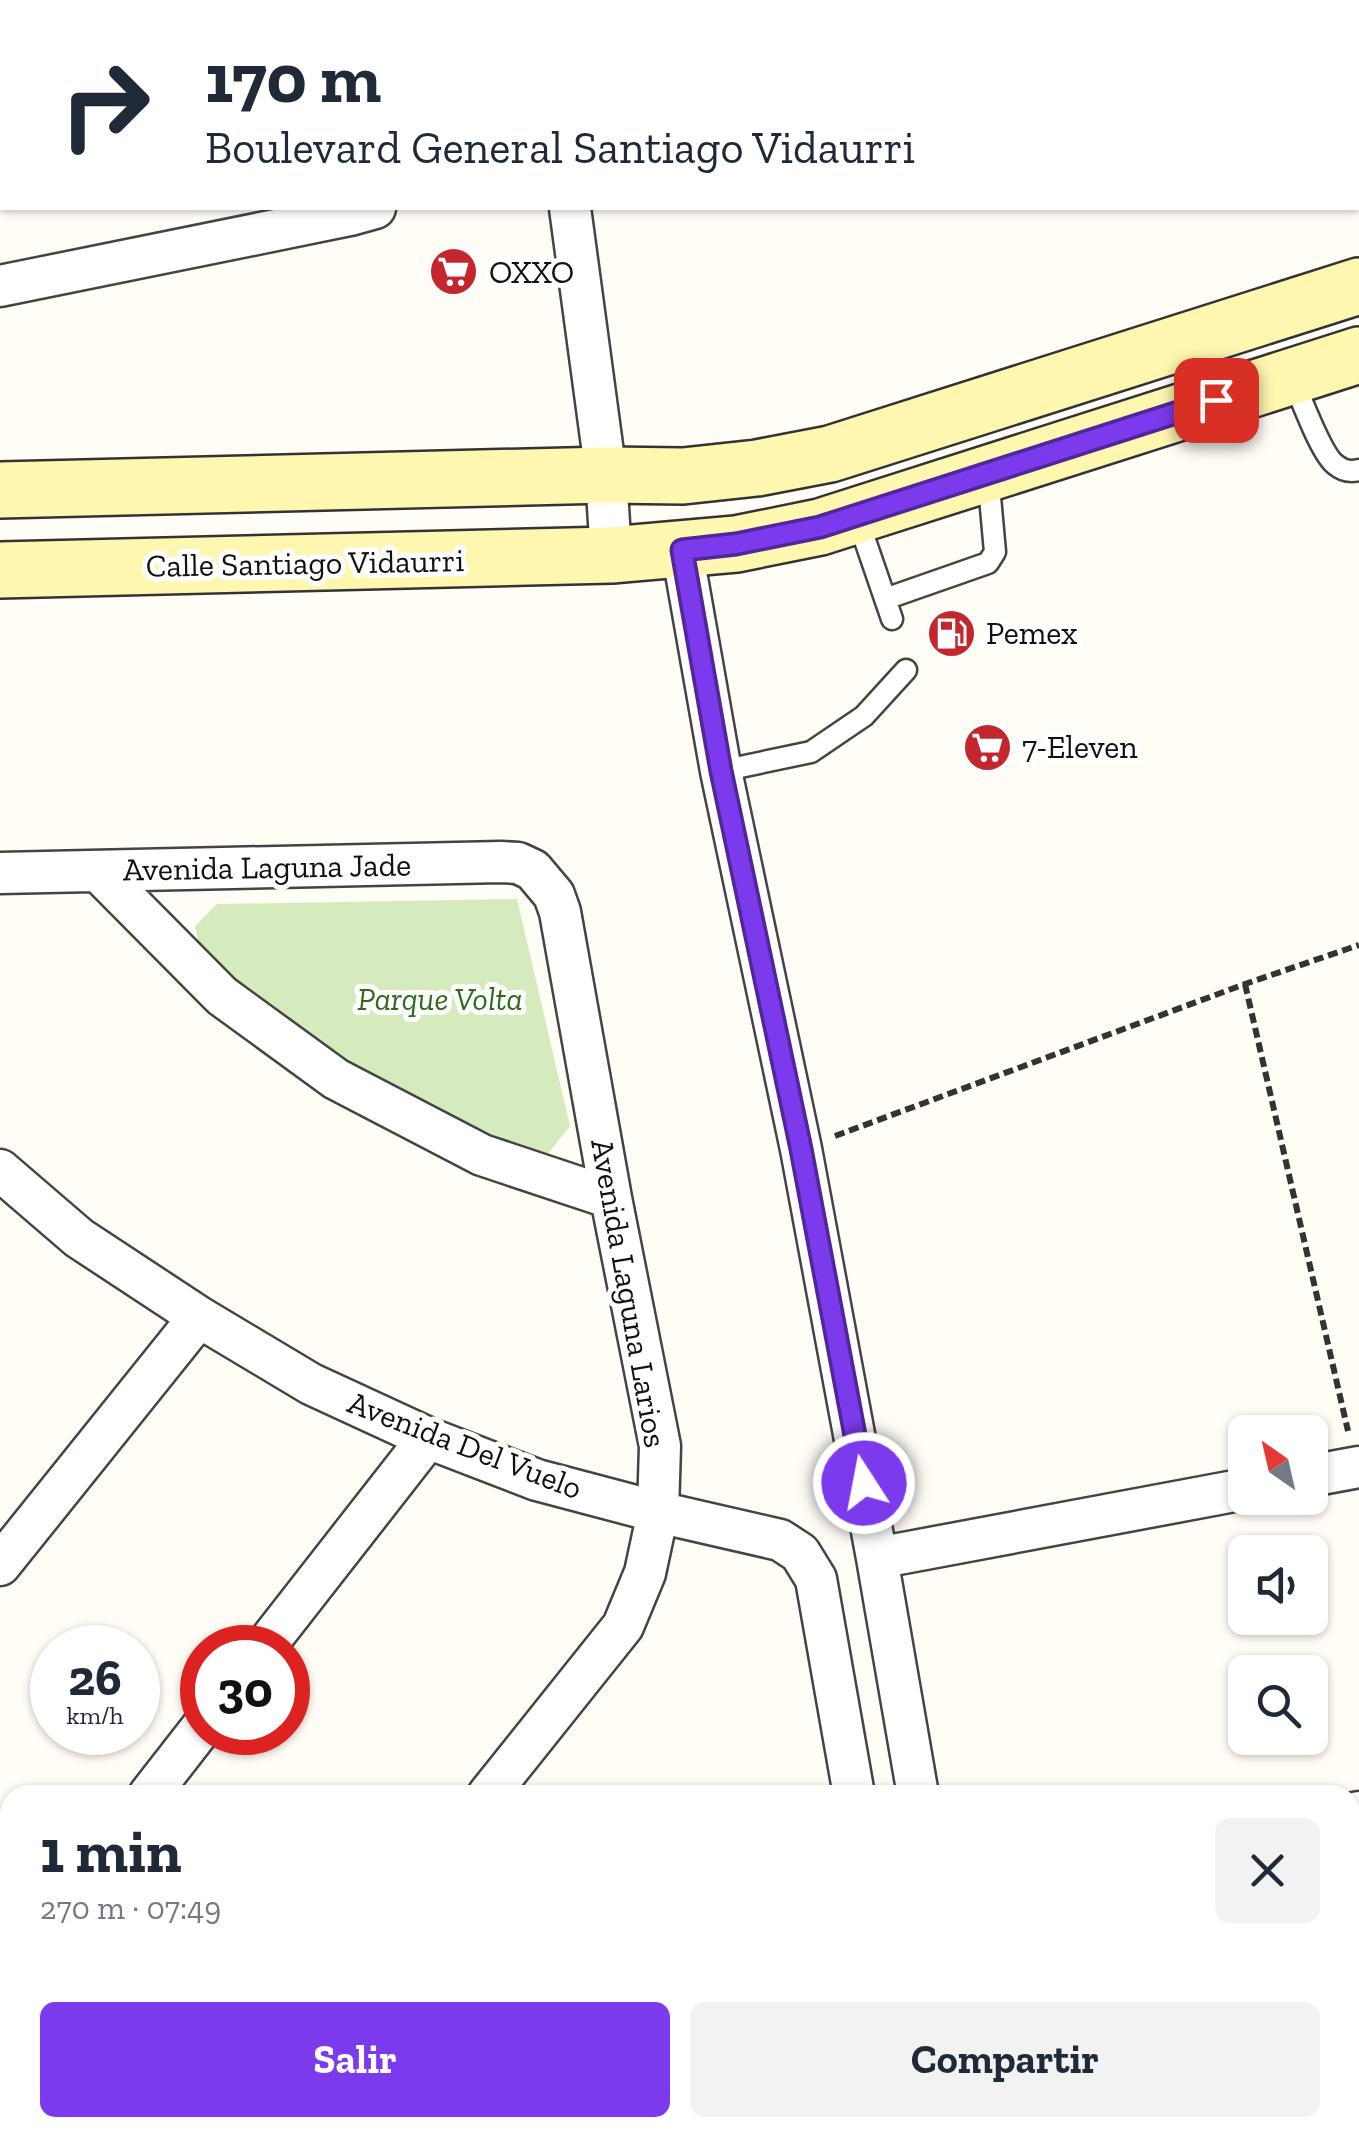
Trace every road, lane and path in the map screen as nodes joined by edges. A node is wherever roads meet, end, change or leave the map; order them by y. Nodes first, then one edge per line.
1 (367, 210) edge
2 (570, 210) edge
3 (0, 286) edge
4 (1359, 286) edge
5 (1359, 354) edge
6 (1292, 376) junction
7 (1359, 470) edge
8 (987, 473) junction
9 (606, 475) junction
10 (0, 490) edge
11 (856, 514) junction
12 (682, 550) junction
13 (611, 555) junction
14 (0, 570) edge
15 (906, 670) dead end
16 (721, 771) junction
17 (533, 870) joint
18 (99, 872) junction
19 (0, 873) edge
20 (1359, 945) edge
21 (1245, 984) junction
22 (801, 1149) junction
23 (0, 1170) edge
24 (611, 1198) junction
25 (198, 1317) junction
26 (428, 1438) junction
27 (1358, 1467) edge
28 (1328, 1473) edge
29 (1228, 1491) edge
30 (658, 1512) junction
31 (878, 1558) junction
32 (0, 1565) edge
33 (282, 1625) edge
34 (180, 1755) edge
35 (157, 1785) edge
36 (496, 1785) edge
37 (852, 1785) edge
38 (916, 1785) edge

1 - 3 street
2 - 9 street
4 - 9 main road
5 - 6 main road, Calle Santiago Vidaurri
6 - 7 lane
6 - 8 main road, Calle Santiago Vidaurri
8 - 11 main road, Calle Santiago Vidaurri
8 - 11 lane
9 - 10 main road
9 - 13 street
11 - 12 main road, Calle Santiago Vidaurri
12 - 13 main road, Calle Santiago Vidaurri
12 - 16 street
13 - 14 main road, Calle Santiago Vidaurri
15 - 16 lane
16 - 22 street
17 - 18 street, Avenida Laguna Jade
17 - 24 street, Avenida Laguna Larios
18 - 19 street, Avenida Laguna Jade
18 - 24 street
20 - 21 path
21 - 22 path
21 - 27 path
22 - 31 street
23 - 25 street, Avenida Del Vuelo
24 - 30 street, Avenida Laguna Larios
25 - 26 street, Avenida Del Vuelo
25 - 32 street
26 - 30 street, Avenida Del Vuelo
26 - 33 street
27 - 28 street
29 - 31 street
30 - 36 street, Avenida Laguna Larios
30 - 37 street, Avenida Del Vuelo
31 - 38 street
34 - 35 street

